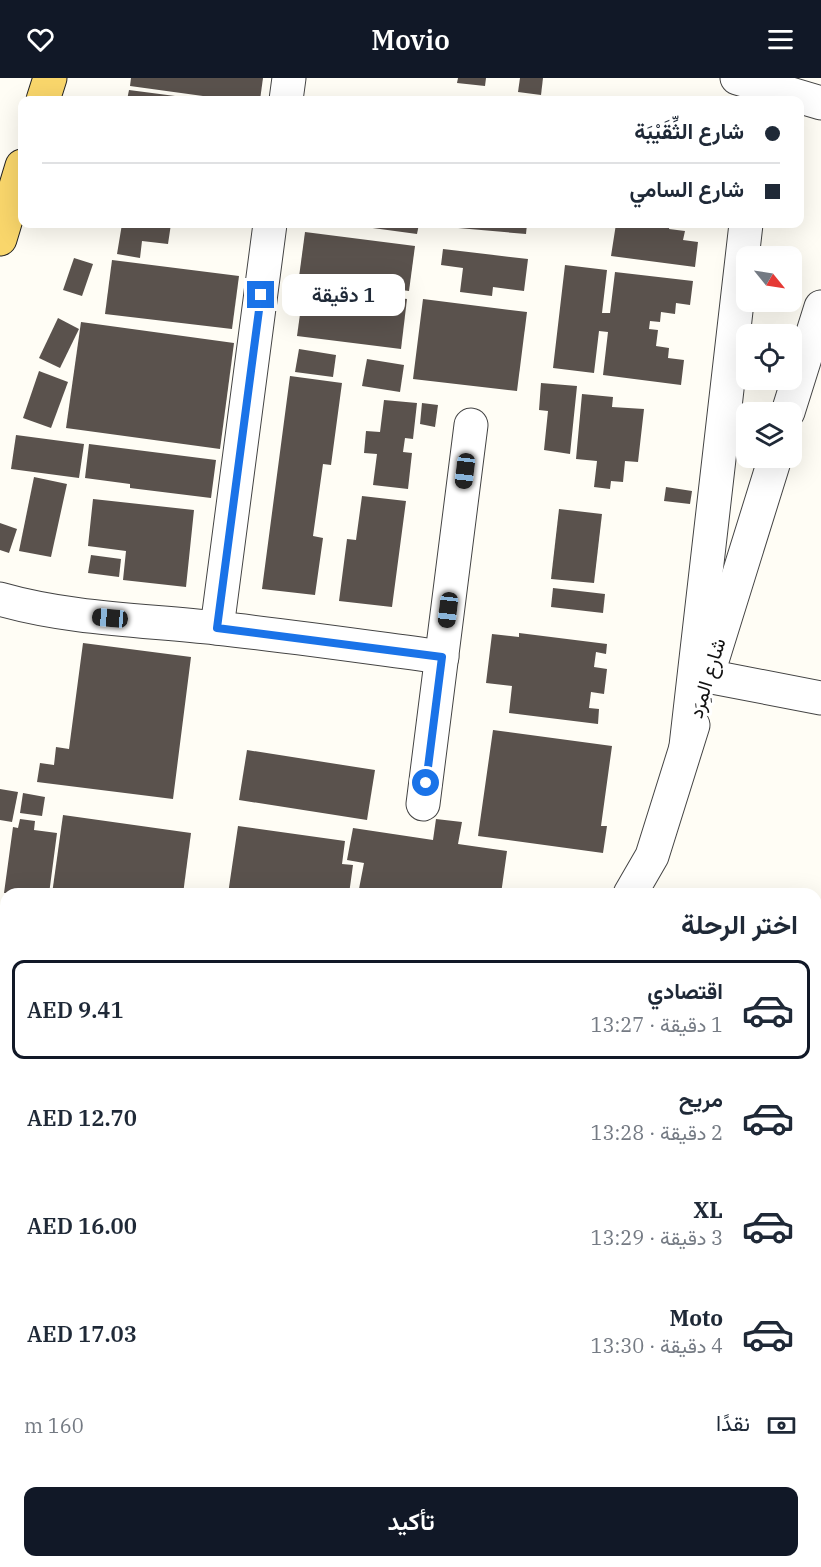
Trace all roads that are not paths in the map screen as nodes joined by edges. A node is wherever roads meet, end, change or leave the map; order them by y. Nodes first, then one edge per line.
1 (50, 78) edge
2 (290, 78) edge
3 (753, 88) edge
4 (44, 96) edge
5 (287, 96) edge
6 (789, 96) edge
7 (804, 99) edge
8 (821, 103) edge
9 (18, 179) edge
10 (269, 228) edge
11 (746, 228) edge
12 (0, 239) edge
13 (821, 307) edge
14 (791, 402) edge
15 (471, 425) dead end
16 (772, 468) edge
17 (0, 599) edge
18 (217, 628) junction
19 (442, 657) junction
20 (707, 676) junction
21 (821, 698) edge
22 (686, 746) junction
23 (423, 804) dead end
24 (633, 888) edge

1 - 4 main road
2 - 5 street
3 - 6 street
7 - 8 street
9 - 12 main road
10 - 18 street
11 - 22 street
13 - 14 street
15 - 19 street
16 - 20 street, شارع المِرَد
17 - 18 street
18 - 19 street
19 - 23 street
20 - 21 street
20 - 22 street, شارع المِرَد
22 - 24 street, شارع المِرَد

